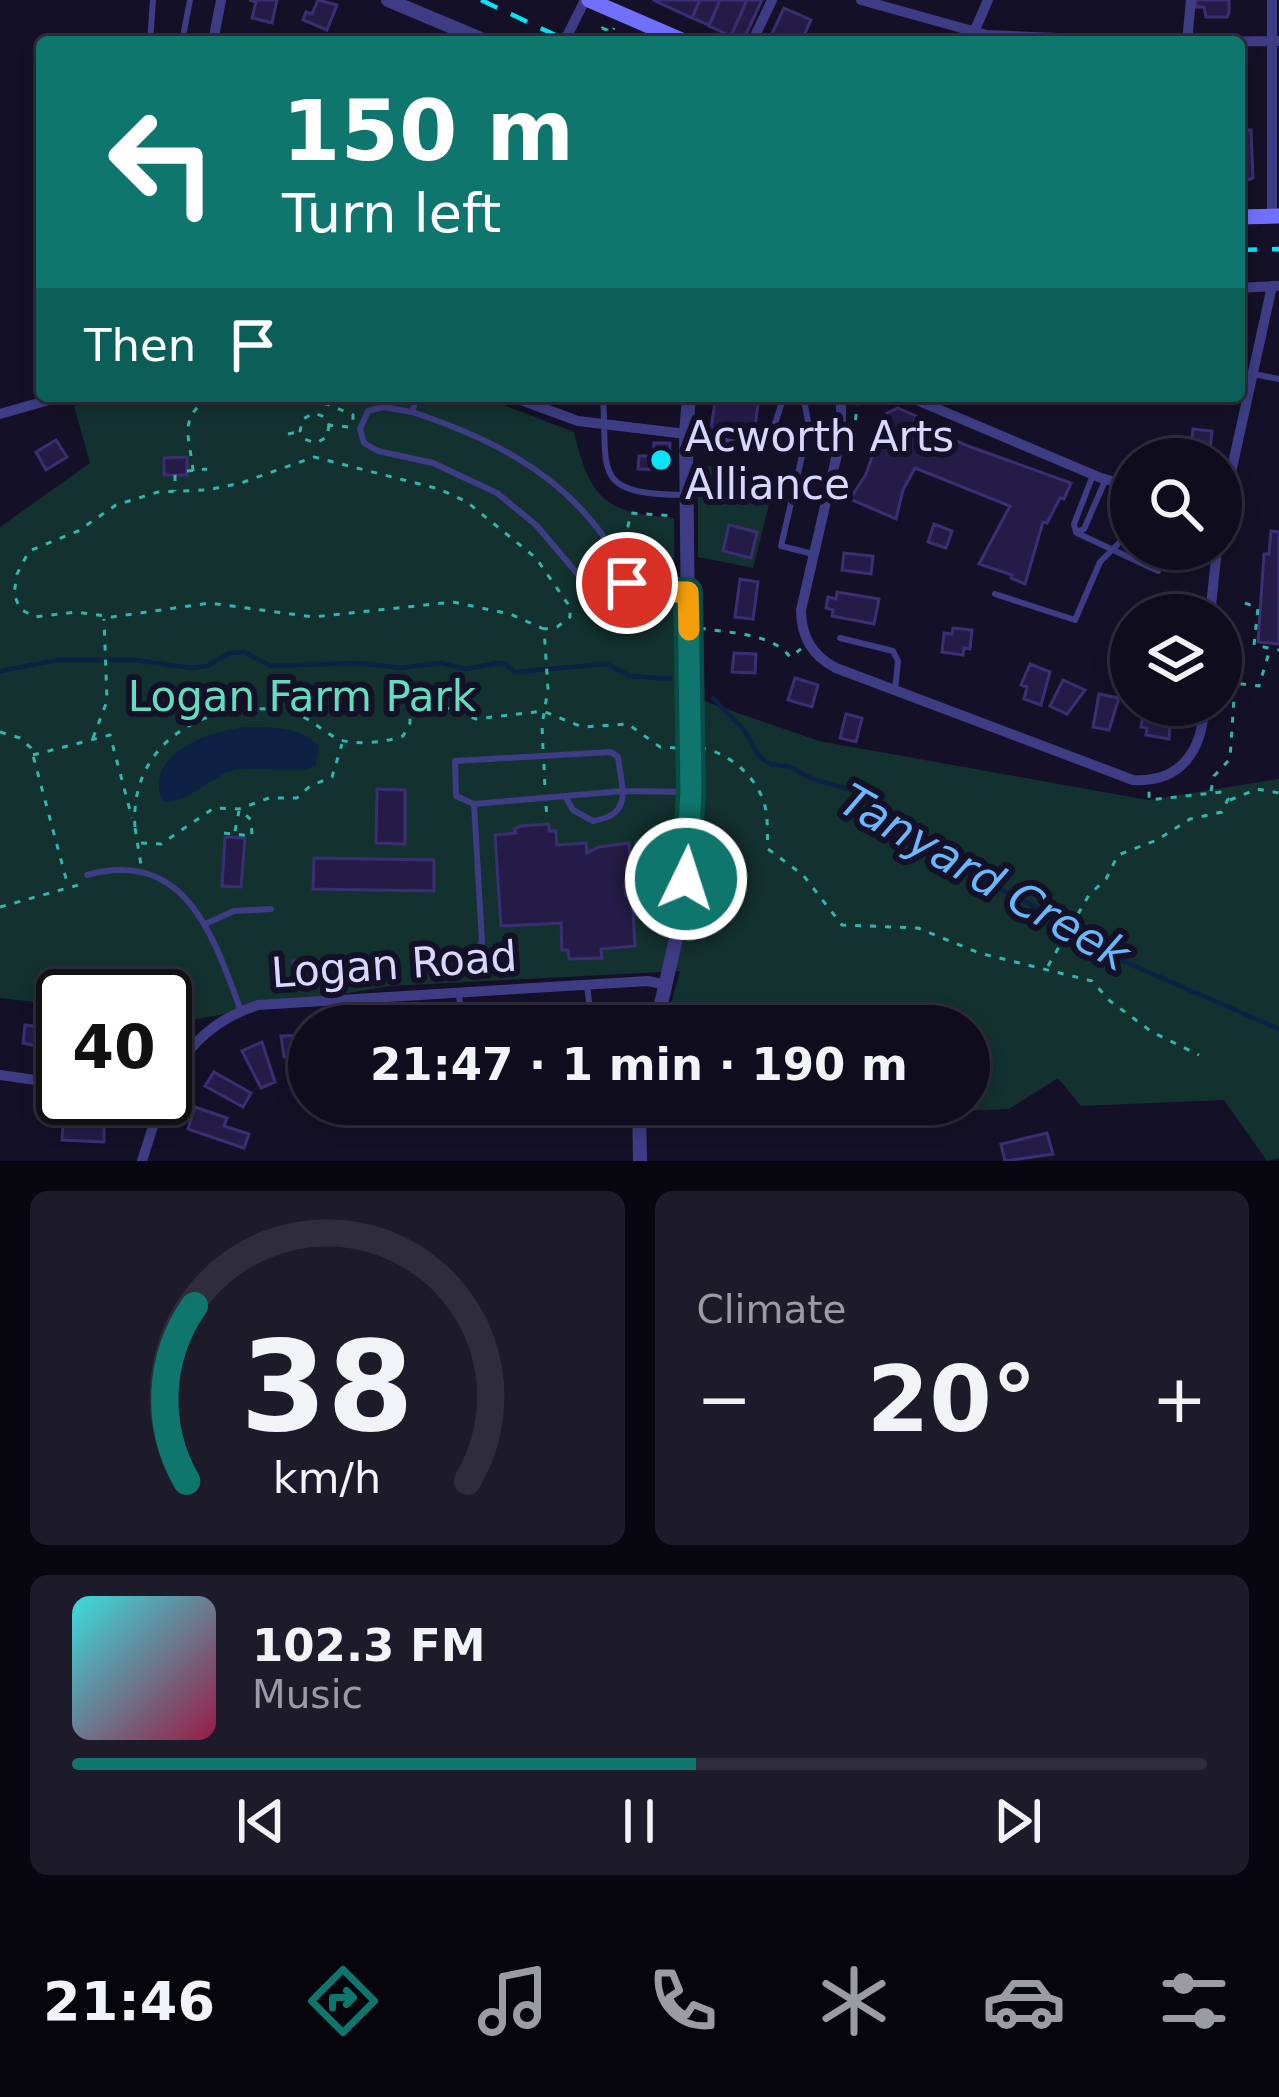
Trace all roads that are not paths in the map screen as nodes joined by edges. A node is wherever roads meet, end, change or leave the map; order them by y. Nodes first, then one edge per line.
1 (154, 0) edge
2 (190, 0) edge
3 (221, 0) edge
4 (388, 0) edge
5 (587, 0) edge
6 (772, 0) edge
7 (861, 0) edge
8 (914, 0) edge
9 (988, 0) edge
10 (1191, 0) edge
11 (1272, 0) edge
12 (907, 16) junction
13 (974, 32) junction
14 (151, 36) edge
15 (183, 36) edge
16 (214, 36) edge
17 (474, 36) edge
18 (567, 36) edge
19 (672, 36) edge
20 (755, 36) edge
21 (1003, 36) edge
22 (1188, 36) edge
23 (1274, 41) edge
24 (1275, 216) edge
25 (1245, 218) edge
26 (1276, 286) edge
27 (1245, 288) edge
28 (1253, 374) junction
29 (1279, 380) edge
30 (43, 402) edge
31 (414, 402) edge
32 (525, 402) edge
33 (603, 402) edge
34 (689, 402) edge
35 (782, 402) edge
36 (804, 402) edge
37 (841, 402) edge
38 (921, 402) edge
39 (412, 412) junction
40 (0, 414) edge
41 (605, 426) junction
42 (686, 434) junction
43 (1238, 438) edge
44 (1093, 475) junction
45 (1106, 479) junction
46 (1110, 480) edge
47 (687, 495) junction
48 (1076, 532) junction
49 (1109, 549) joint
50 (814, 554) junction
51 (627, 592) junction
52 (688, 592) junction
53 (995, 594) dead end
54 (840, 638) dead end
55 (895, 691) junction
56 (1200, 726) edge
57 (623, 791) junction
58 (691, 791) junction
59 (565, 796) junction
60 (474, 804) junction
61 (87, 875) dead end
62 (271, 909) dead end
63 (205, 924) junction
64 (472, 957) dead end
65 (587, 985) junction
66 (665, 985) junction
67 (459, 992) junction
68 (460, 1005) edge
69 (589, 1005) edge
70 (661, 1005) edge
71 (241, 1011) junction
72 (192, 1048) edge
73 (0, 1075) edge
74 (36, 1080) edge
75 (154, 1125) edge
76 (638, 1125) edge
77 (636, 1160) edge
78 (142, 1161) edge

1 - 14 lane
2 - 15 lane
3 - 16 street
4 - 17 street
5 - 18 street
5 - 19 main road
6 - 20 street
7 - 12 street
8 - 12 lane
9 - 13 street
10 - 22 street
11 - 23 street
12 - 13 street
13 - 21 street
23 - 24 street
24 - 25 main road
26 - 27 street
26 - 28 street
28 - 29 lane
28 - 43 street
30 - 40 street
31 - 39 lane
32 - 41 street
33 - 41 lane
34 - 42 street
35 - 42 lane
36 - 50 lane
37 - 50 street
38 - 44 street
39 - 51 lane
39 - 51 lane
41 - 42 street
41 - 47 lane
42 - 47 street
44 - 45 street
44 - 48 lane
45 - 46 street
45 - 48 lane
47 - 52 street
48 - 49 lane
49 - 53 lane
50 - 55 street
51 - 52 lane
52 - 58 street
54 - 55 lane
55 - 56 street
57 - 58 lane
57 - 59 lane
57 - 59 lane
57 - 60 lane
58 - 66 street
59 - 60 lane
60 - 64 lane
61 - 63 lane
62 - 63 lane
63 - 71 lane
65 - 66 street, Logan Road
65 - 67 street, Logan Road
65 - 69 lane
66 - 70 street
67 - 68 lane
67 - 71 street, Logan Road
71 - 72 street, Logan Road
73 - 74 street
75 - 78 street, Logan Road
76 - 77 street

